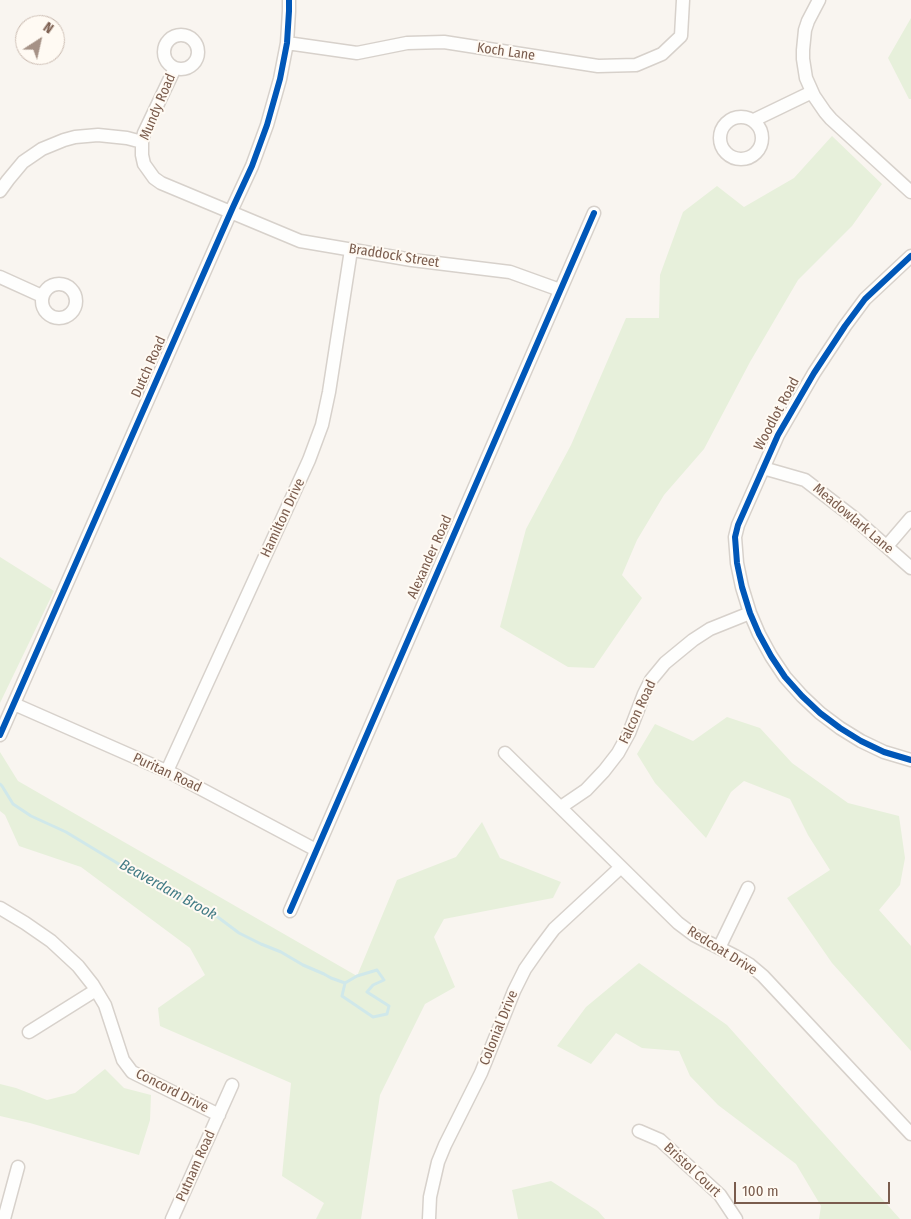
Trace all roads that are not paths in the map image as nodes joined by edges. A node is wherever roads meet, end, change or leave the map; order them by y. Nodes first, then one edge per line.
1 (289, 0) edge
2 (682, 0) edge
3 (819, 0) edge
4 (287, 43) junction
5 (175, 68) dead end
6 (812, 92) junction
7 (754, 120) dead end
8 (142, 142) junction
9 (0, 191) edge
10 (911, 192) edge
11 (231, 212) junction
12 (594, 212) dead end
13 (351, 250) junction
14 (911, 256) edge
15 (0, 277) edge
16 (560, 290) junction
17 (42, 296) dead end
18 (763, 468) junction
19 (911, 518) edge
20 (887, 546) junction
21 (911, 568) edge
22 (750, 613) junction
23 (14, 704) junction
24 (0, 735) edge
25 (505, 753) dead end
26 (911, 760) edge
27 (167, 771) junction
28 (560, 807) junction
29 (316, 850) junction
30 (621, 867) junction
31 (748, 888) dead end
32 (0, 908) edge
33 (290, 911) dead end
34 (719, 948) junction
35 (96, 990) junction
36 (29, 1032) dead end
37 (232, 1085) dead end
38 (219, 1115) junction
39 (639, 1131) dead end
40 (911, 1134) edge
41 (18, 1167) dead end
42 (4, 1219) edge
43 (172, 1219) edge
44 (429, 1219) edge
45 (736, 1219) edge

1 - 4 street, Dutch Road
2 - 4 street, Koch Lane
3 - 6 street
4 - 11 street, Dutch Road
5 - 8 street, Mundy Road
6 - 7 street
6 - 10 street
8 - 9 street
8 - 11 street, Mundy Road
11 - 13 street, Braddock Street
11 - 23 street, Dutch Road
12 - 16 street, Alexander Road
13 - 16 street, Braddock Street
13 - 27 street, Hamilton Drive
14 - 18 street, Woodlot Road
15 - 17 street
16 - 29 street, Alexander Road
18 - 20 street, Meadowlark Lane
18 - 22 street, Woodlot Road
19 - 20 street
20 - 21 street, Meadowlark Lane
22 - 26 street, Woodlot Road
22 - 28 street, Falcon Road
23 - 24 street, Dutch Road
23 - 27 street, Puritan Road
25 - 28 street, Redcoat Drive
27 - 29 street, Puritan Road
28 - 30 street, Redcoat Drive
29 - 33 street, Alexander Road
30 - 34 street, Redcoat Drive
30 - 44 street, Colonial Drive
31 - 34 street
32 - 35 street, Concord Drive
34 - 40 street, Redcoat Drive
35 - 36 street
35 - 38 street, Concord Drive
37 - 38 street, Putnam Road
38 - 43 street, Putnam Road
39 - 45 street, Bristol Court
41 - 42 street

